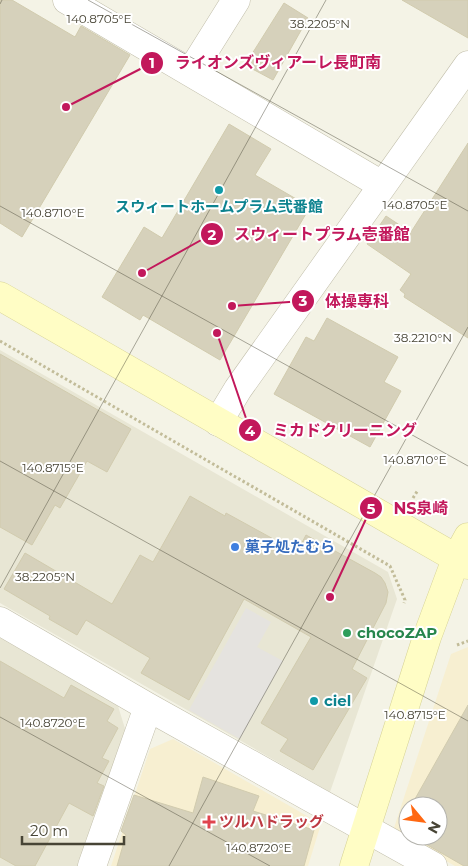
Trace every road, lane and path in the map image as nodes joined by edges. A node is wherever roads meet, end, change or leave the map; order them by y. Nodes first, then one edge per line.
1 (236, 0) edge
2 (79, 3) edge
3 (468, 65) edge
4 (191, 72) junction
5 (382, 185) junction
6 (0, 296) edge
7 (0, 341) edge
8 (218, 422) junction
9 (464, 554) edge
10 (402, 607) dead end
11 (0, 621) edge
12 (148, 707) junction
13 (366, 827) junction
14 (92, 866) edge
15 (354, 866) edge
16 (433, 866) edge

1 - 4 street
2 - 4 street
3 - 5 street
4 - 5 street
5 - 8 street
6 - 8 street
7 - 10 path
8 - 9 street
9 - 13 street
11 - 12 street
12 - 13 street
12 - 14 street
13 - 15 street
13 - 16 street

